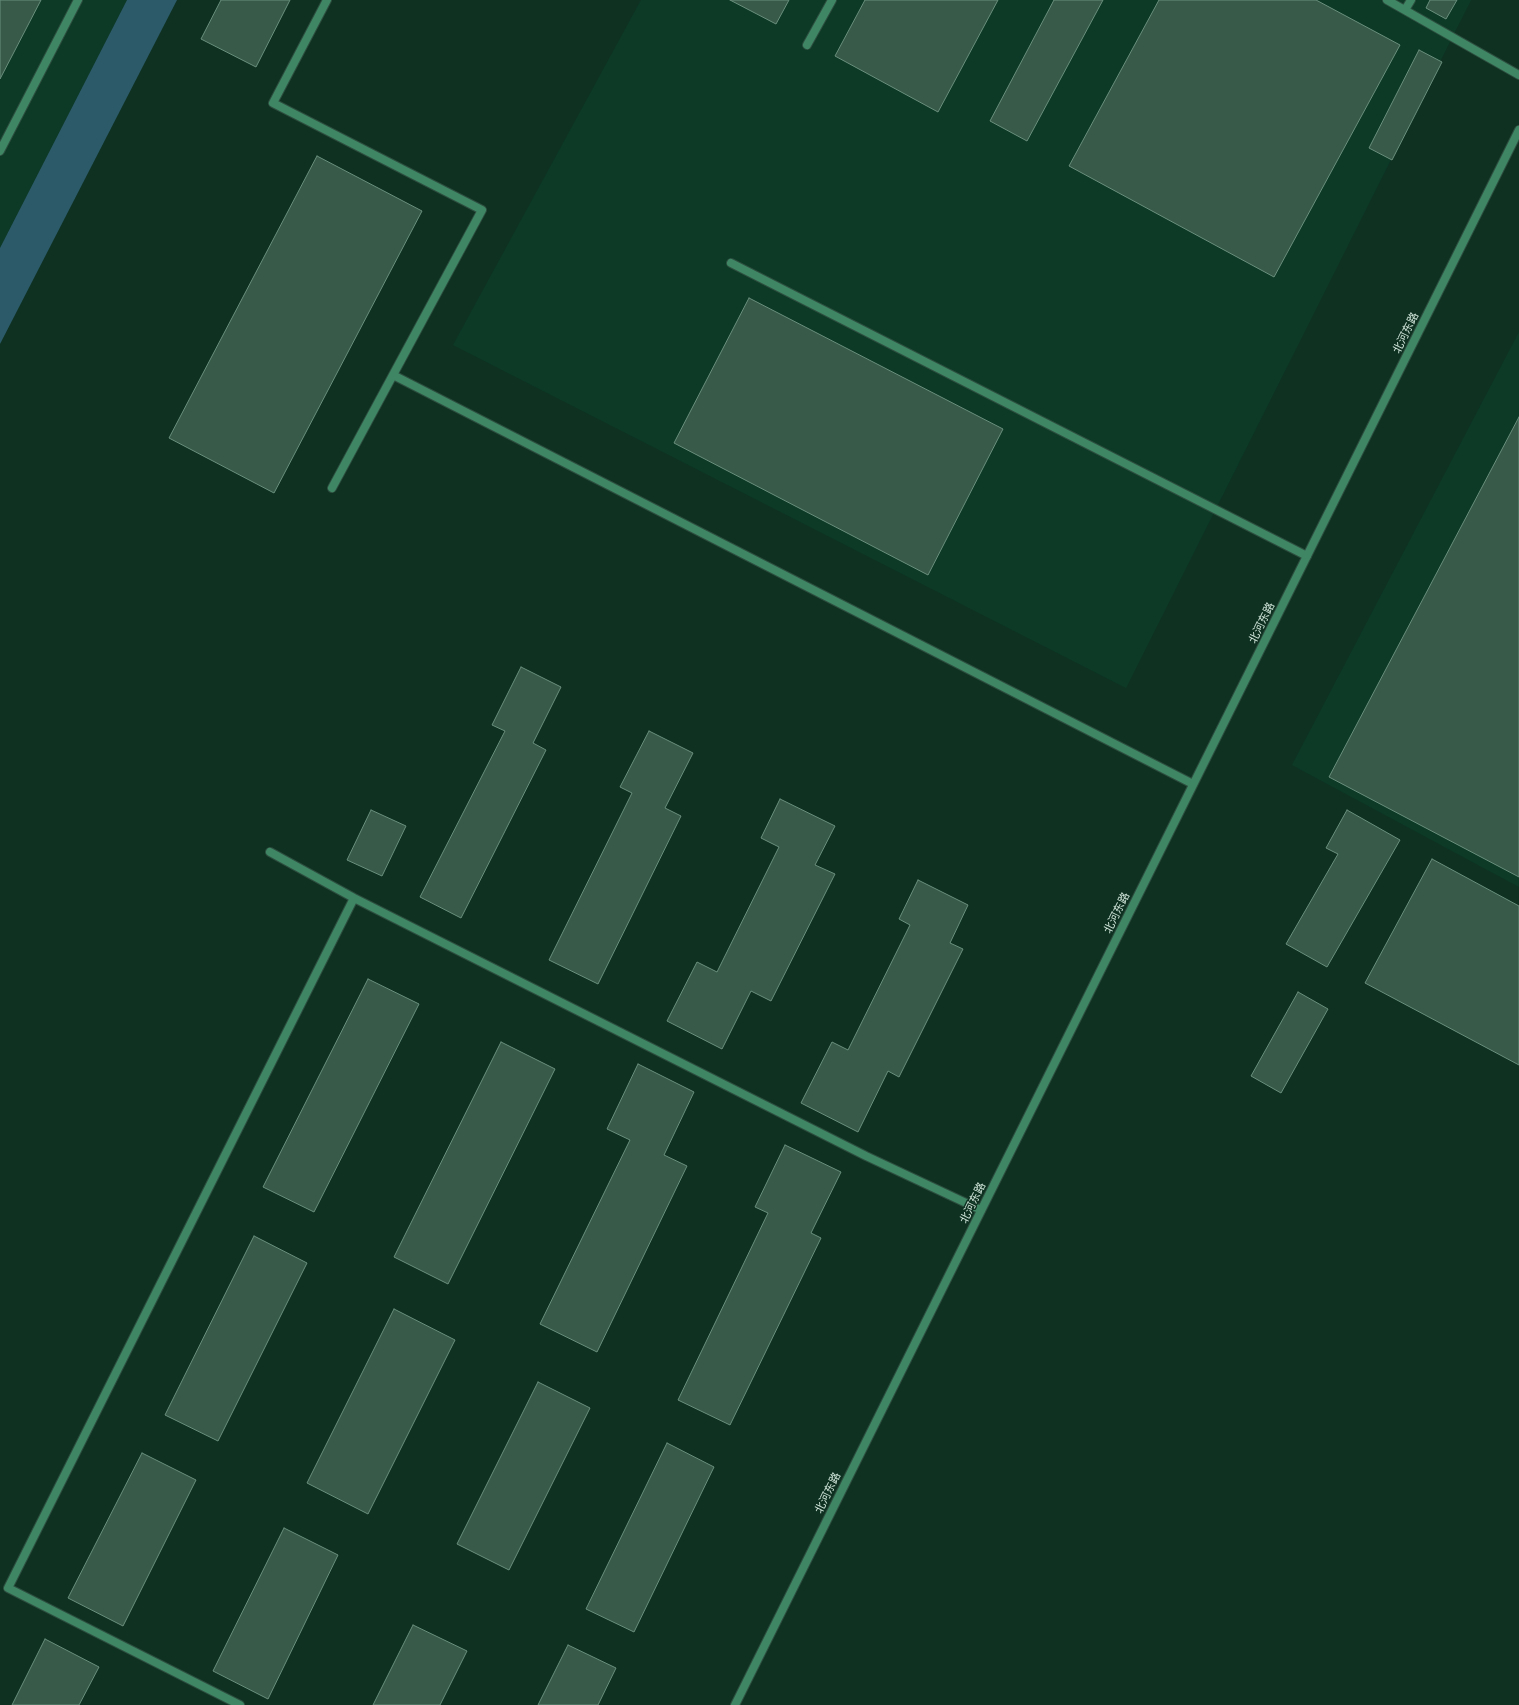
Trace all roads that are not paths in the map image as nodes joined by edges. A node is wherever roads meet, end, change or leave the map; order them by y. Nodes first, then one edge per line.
1 (78, 0) edge
2 (327, 0) edge
3 (832, 0) edge
4 (1386, 0) edge
5 (1411, 0) edge
6 (1405, 10) junction
7 (807, 45) dead end
8 (1519, 75) edge
9 (1519, 130) edge
10 (0, 151) edge
11 (732, 263) dead end
12 (393, 375) junction
13 (332, 488) dead end
14 (1307, 556) junction
15 (1194, 784) junction
16 (270, 852) dead end
17 (354, 898) junction
18 (981, 1210) junction
19 (240, 1705) edge
20 (735, 1705) edge

1 - 10 street
2 - 12 street
3 - 7 street
4 - 6 street
5 - 6 street
6 - 8 street
9 - 14 street, 北河东路
11 - 14 street
12 - 13 street
12 - 15 street
14 - 15 street, 北河东路
15 - 18 street, 北河东路
16 - 17 street
17 - 18 street
17 - 19 street
18 - 20 street, 北河东路

